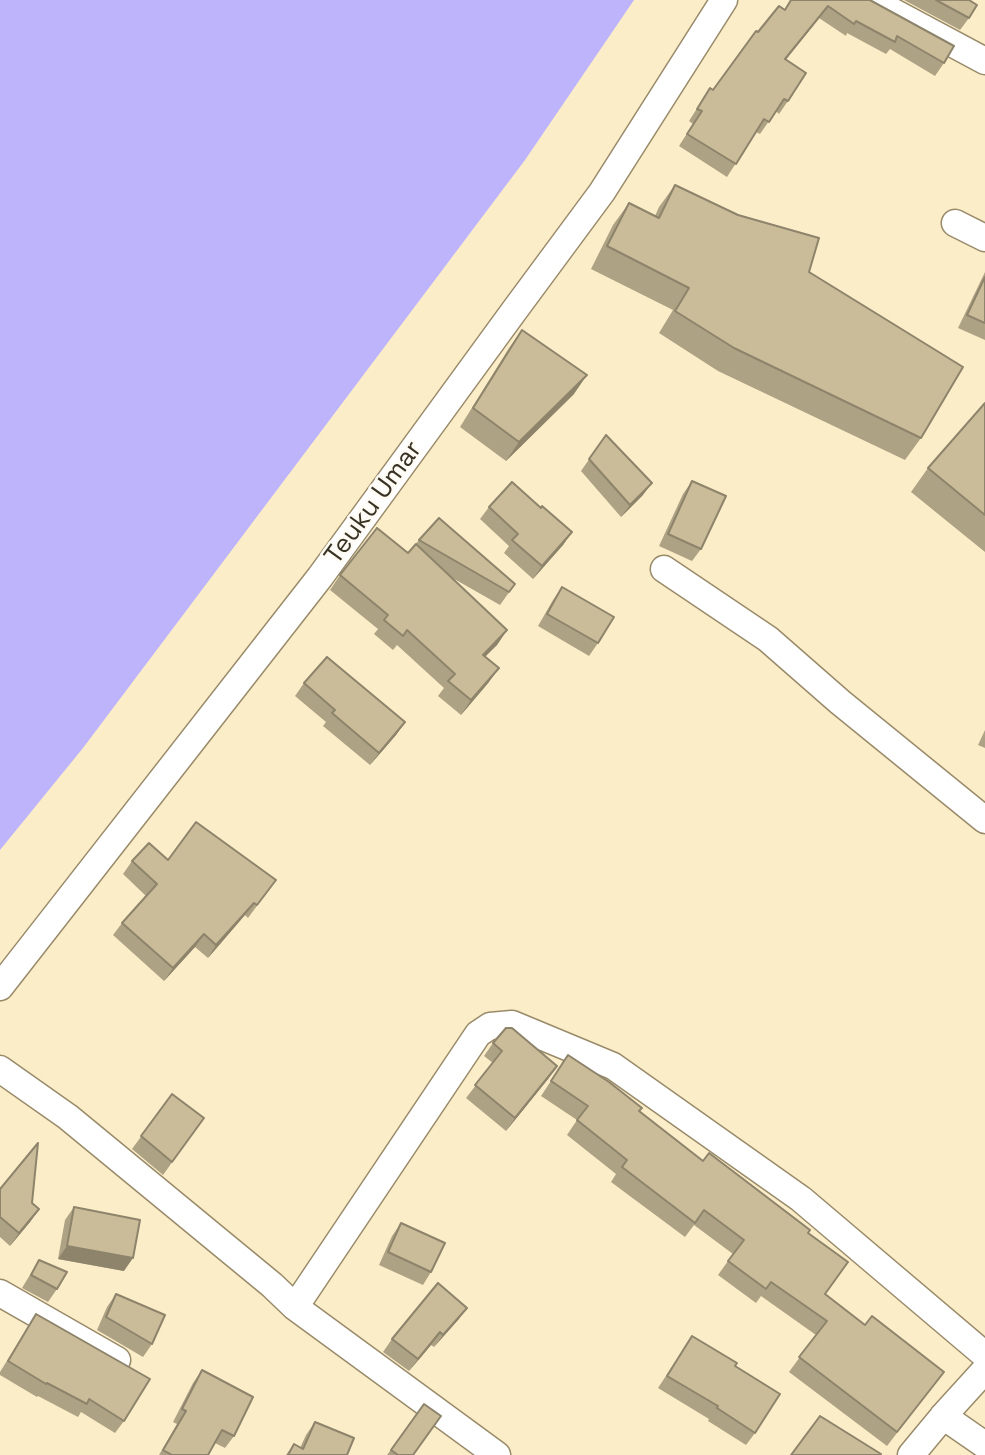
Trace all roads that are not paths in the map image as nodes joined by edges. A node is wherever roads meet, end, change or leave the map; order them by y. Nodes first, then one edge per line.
1 (723, 0) edge
2 (871, 0) edge
3 (985, 61) edge
4 (955, 223) dead end
5 (985, 238) edge
6 (664, 569) dead end
7 (985, 820) edge
8 (0, 987) edge
9 (0, 1069) edge
10 (0, 1293) edge
11 (295, 1307) junction
12 (985, 1355) edge
13 (985, 1370) edge
14 (136, 1371) edge
15 (943, 1416) junction
16 (985, 1445) edge
17 (497, 1455) edge
18 (911, 1455) edge

1 - 8 street, Teuku Umar
2 - 3 street
4 - 5 street
6 - 7 street
9 - 11 street
10 - 14 street
11 - 12 street
11 - 17 street
13 - 15 street
15 - 16 street
15 - 18 street

